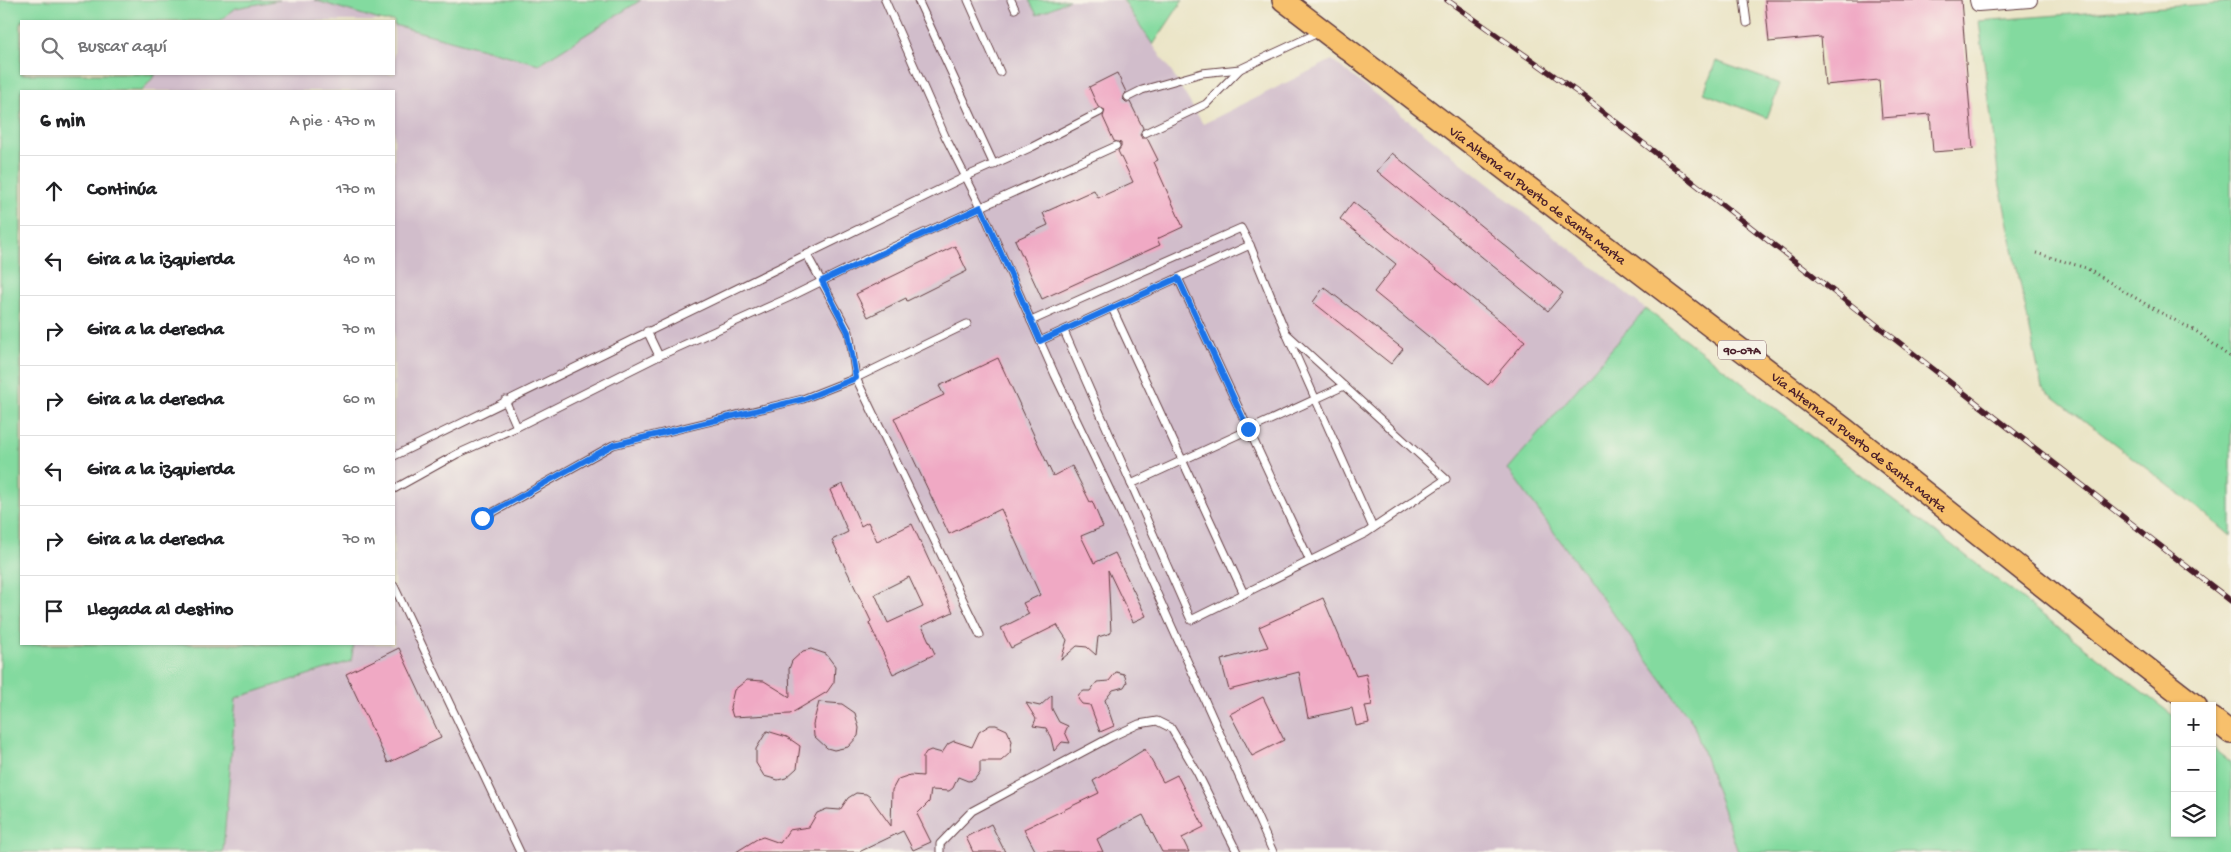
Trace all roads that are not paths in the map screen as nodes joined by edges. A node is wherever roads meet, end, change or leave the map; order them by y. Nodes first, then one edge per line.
1 (885, 0) edge
2 (918, 0) edge
3 (968, 0) edge
4 (1011, 0) edge
5 (1283, 0) edge
6 (1744, 0) edge
7 (1978, 0) edge
8 (2030, 0) edge
9 (1015, 9) dead end
10 (1746, 23) dead end
11 (1323, 30) junction
12 (1240, 69) junction
13 (1000, 72) dead end
14 (1128, 97) dead end
15 (1100, 112) dead end
16 (1145, 133) dead end
17 (1116, 146) dead end
18 (994, 164) junction
19 (965, 178) junction
20 (981, 207) junction
21 (1250, 245) junction
22 (807, 254) junction
23 (1178, 278) junction
24 (822, 281) junction
25 (1112, 308) junction
26 (1032, 321) junction
27 (967, 324) dead end
28 (1064, 331) junction
29 (647, 332) junction
30 (1286, 333) junction
31 (1040, 341) junction
32 (659, 356) junction
33 (856, 378) junction
34 (1344, 386) junction
35 (505, 400) junction
36 (1316, 400) junction
37 (517, 427) junction
38 (1248, 429) junction
39 (395, 455) edge
40 (1182, 460) junction
41 (1131, 484) junction
42 (395, 488) edge
43 (482, 518) dead end
44 (1373, 528) junction
45 (1310, 561) junction
46 (395, 588) edge
47 (1244, 594) junction
48 (980, 636) dead end
49 (2191, 702) edge
50 (2216, 721) edge
51 (2231, 732) edge
52 (520, 852) edge
53 (940, 852) edge
54 (1237, 852) edge
55 (1273, 852) edge

1 - 19 lane
2 - 18 lane
3 - 13 lane
4 - 9 lane
5 - 11 main road, Vía Alterna al Puerto de Santa Marta / 90-07A
6 - 10 lane
7 - 8 street
11 - 12 lane
11 - 49 main road, Vía Alterna al Puerto de Santa Marta / 90-07A
12 - 14 lane
12 - 16 lane
15 - 18 lane
17 - 20 lane
18 - 19 lane
19 - 20 lane
19 - 22 lane
20 - 24 lane
20 - 26 lane
21 - 23 lane
21 - 26 lane
21 - 30 lane
22 - 24 lane
22 - 29 lane
23 - 25 lane
23 - 38 lane
24 - 32 lane
24 - 33 lane
25 - 28 lane
25 - 40 lane
26 - 31 lane
27 - 33 lane
28 - 31 lane
28 - 41 lane
29 - 32 lane
29 - 35 lane
30 - 34 lane
30 - 36 lane
31 - 55 lane
32 - 37 lane
33 - 43 lane
33 - 48 lane
34 - 36 lane
34 - 44 lane
35 - 37 lane
35 - 39 lane
36 - 38 lane
36 - 44 lane
37 - 42 lane
38 - 40 lane
38 - 45 lane
40 - 41 lane
40 - 47 lane
41 - 47 lane
44 - 45 lane
45 - 47 lane
46 - 52 lane
50 - 51 main road
53 - 54 lane

